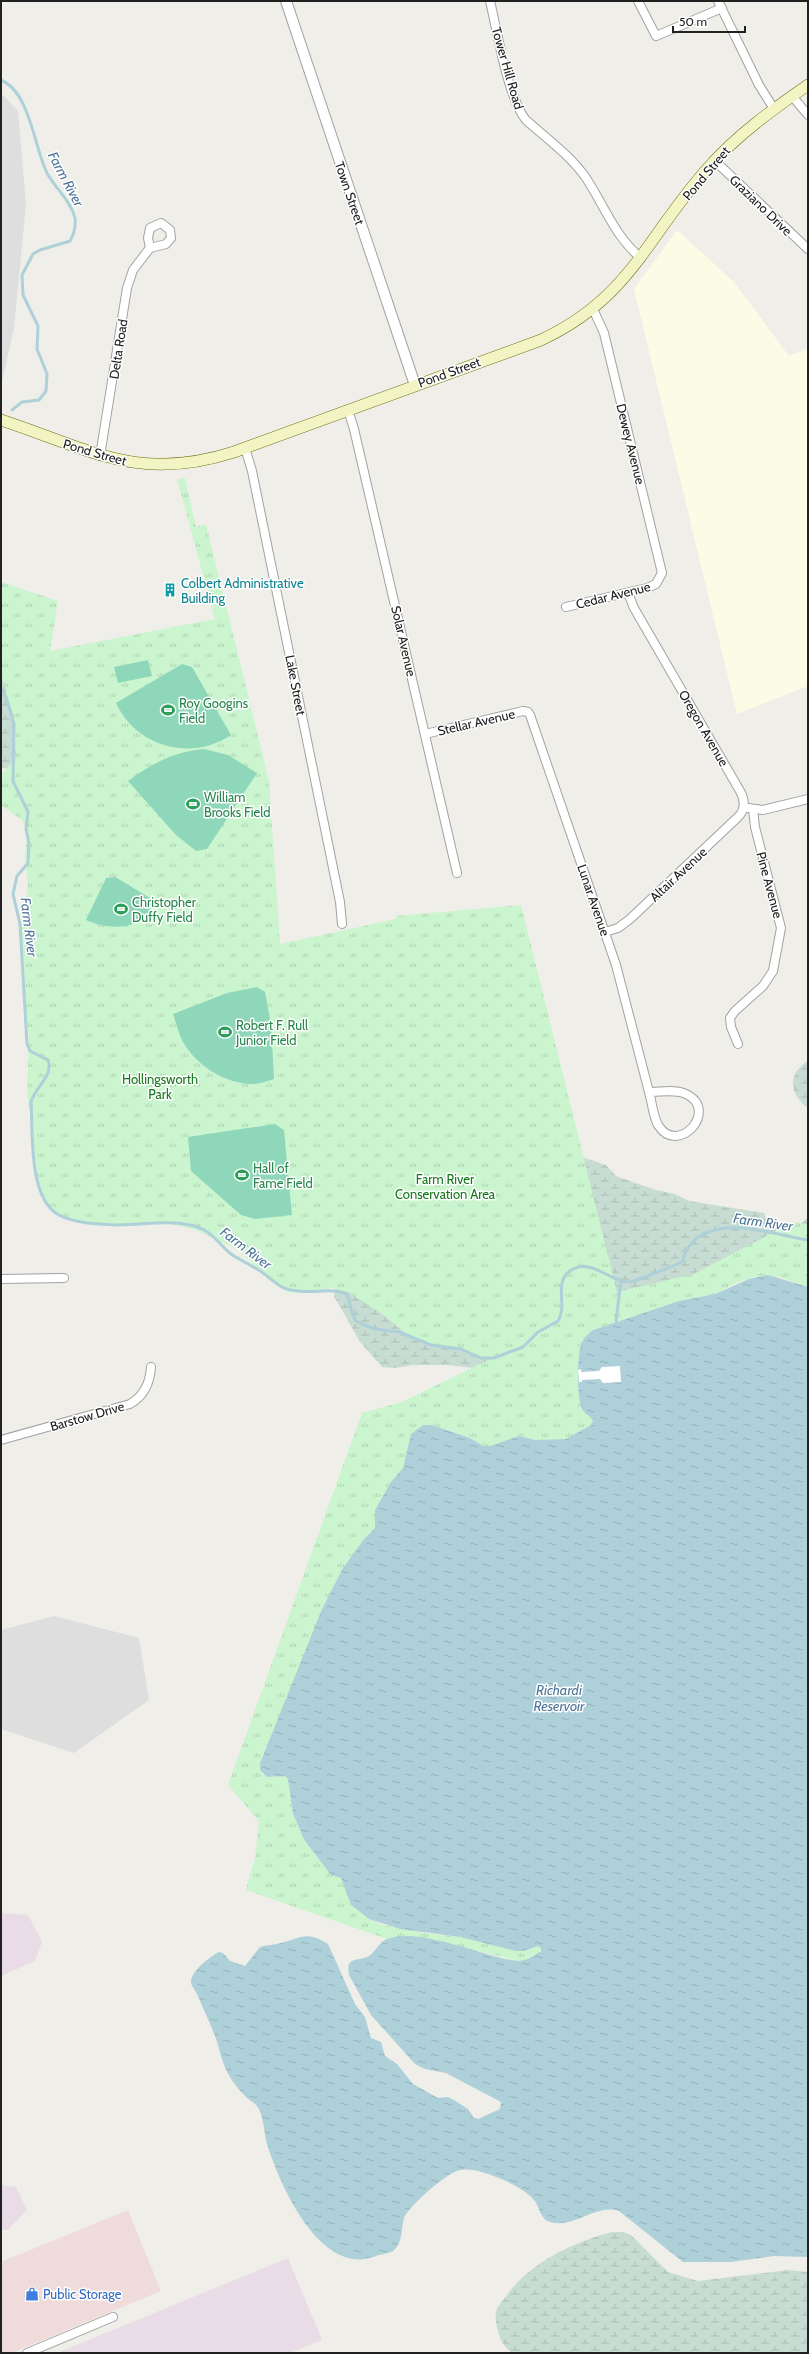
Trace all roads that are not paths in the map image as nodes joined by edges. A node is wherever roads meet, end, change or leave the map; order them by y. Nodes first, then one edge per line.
1 (286, 1) edge
2 (490, 1) edge
3 (638, 1) edge
4 (720, 4) edge
5 (808, 85) edge
6 (792, 96) junction
7 (774, 109) junction
8 (808, 115) edge
9 (714, 160) junction
10 (150, 248) dead end
11 (808, 249) edge
12 (641, 258) junction
13 (593, 309) junction
14 (415, 385) junction
15 (348, 410) junction
16 (1, 420) edge
17 (245, 448) junction
18 (100, 456) junction
19 (659, 581) joint
20 (628, 593) junction
21 (566, 607) dead end
22 (528, 712) joint
23 (425, 734) junction
24 (808, 799) edge
25 (744, 807) junction
26 (754, 809) junction
27 (457, 874) dead end
28 (342, 924) dead end
29 (605, 932) junction
30 (738, 1044) dead end
31 (649, 1092) junction
32 (64, 1278) dead end
33 (1, 1279) edge
34 (151, 1367) dead end
35 (1, 1440) edge
36 (113, 2317) dead end
37 (27, 2353) edge

1 - 14 street, Town Street
2 - 12 street, Tower Hill Road
3 - 4 street
4 - 7 street
5 - 6 main road, Pond Street
6 - 7 main road, Pond Street
6 - 8 street
7 - 9 main road, Pond Street
9 - 11 street, Graziano Drive
9 - 12 main road, Pond Street
10 - 18 street, Delta Road
12 - 13 main road, Pond Street
13 - 14 main road, Pond Street
13 - 19 street, Dewey Avenue
14 - 15 main road, Pond Street
15 - 17 main road, Pond Street
15 - 23 street, Solar Avenue
16 - 18 main road, Pond Street
17 - 18 main road, Pond Street
17 - 28 street, Lake Street
19 - 20 street, Cedar Avenue
20 - 21 street, Cedar Avenue
20 - 25 street, Oregon Avenue
22 - 23 street, Stellar Avenue
22 - 29 street, Lunar Avenue
23 - 27 street, Solar Avenue
24 - 26 street
25 - 26 street
25 - 29 street, Altair Avenue
26 - 30 street, Pine Avenue
29 - 31 street, Lunar Avenue
31 - 31 street, Lunar Avenue
32 - 33 street
34 - 35 street, Barstow Drive
36 - 37 street

